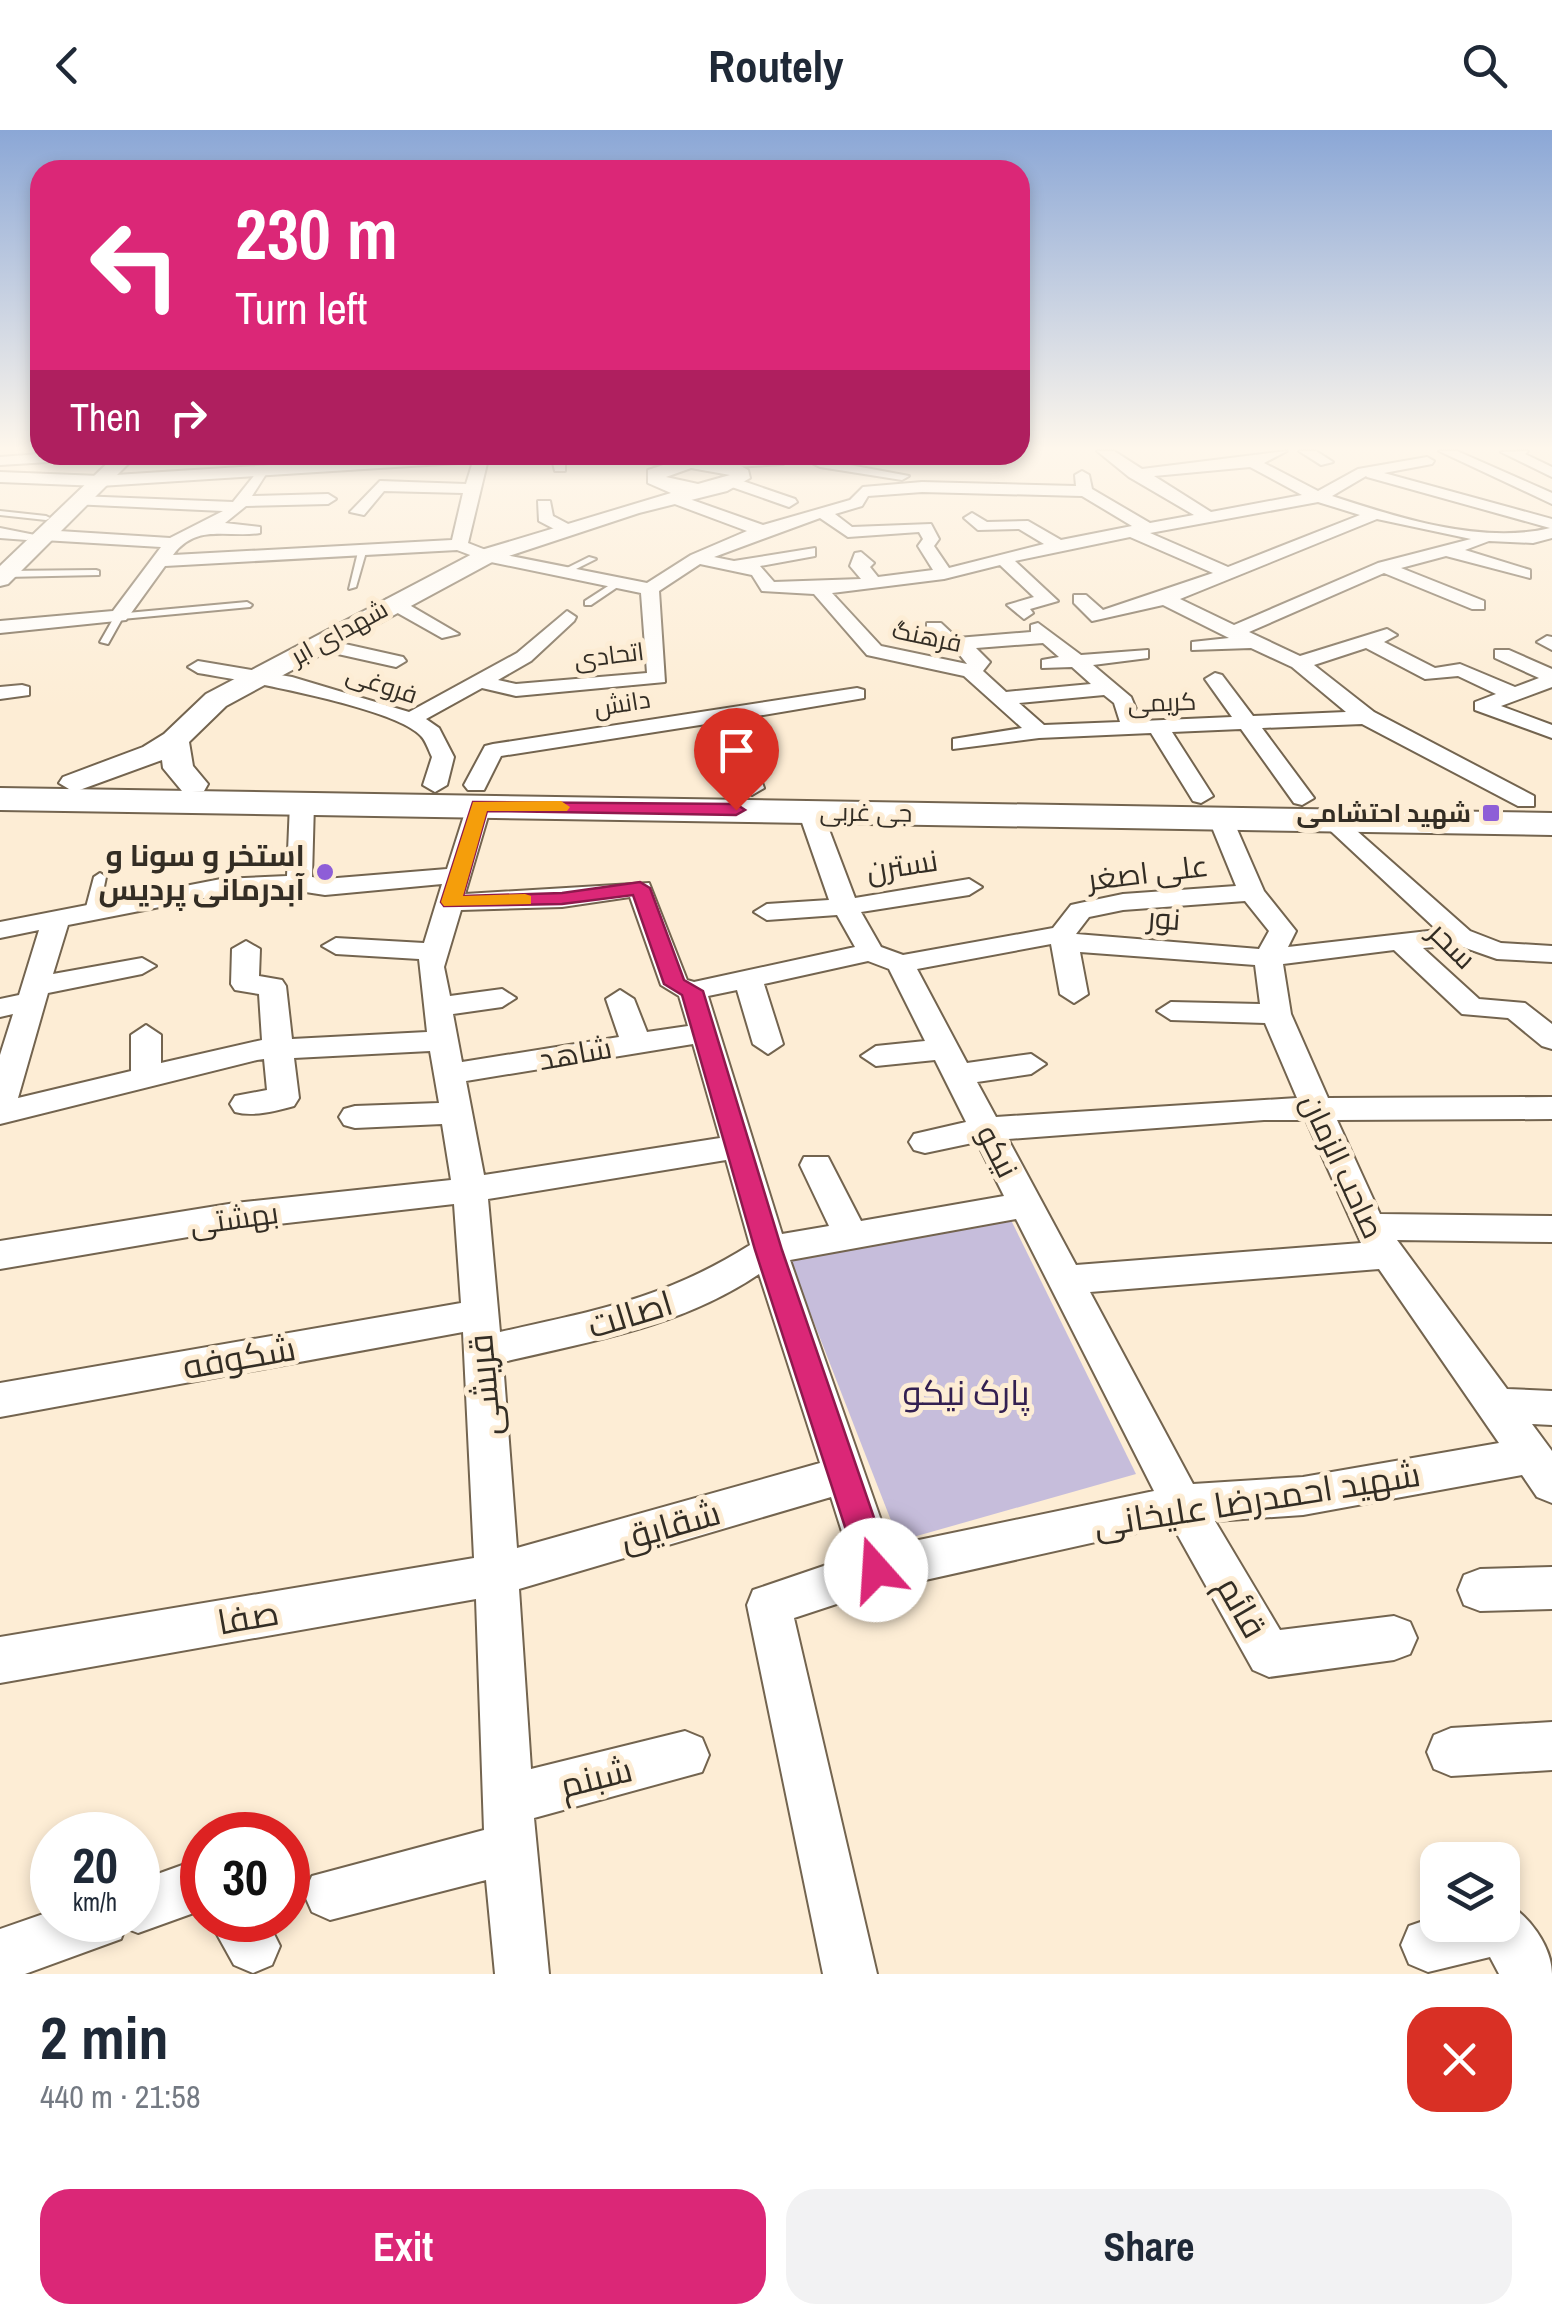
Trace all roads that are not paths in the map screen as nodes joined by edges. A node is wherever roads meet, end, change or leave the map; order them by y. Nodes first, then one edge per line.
1 (19, 537) edge
2 (82, 537) edge
3 (184, 537) edge
4 (461, 537) edge
5 (542, 537) edge
6 (745, 537) edge
7 (930, 537) edge
8 (1045, 537) edge
9 (1106, 537) edge
10 (1153, 537) edge
11 (1318, 537) edge
12 (1489, 537) edge
13 (1505, 537) edge
14 (1494, 538) junction
15 (172, 543) junction
16 (459, 544) junction
17 (1059, 545) junction
18 (1444, 549) junction
19 (362, 552) junction
20 (809, 552) dead end
21 (486, 556) junction
22 (861, 557) dead end
23 (592, 559) dead end
24 (700, 559) junction
25 (1003, 559) junction
26 (159, 562) junction
27 (739, 565) junction
28 (1384, 567) junction
29 (566, 571) junction
30 (2, 572) edge
31 (96, 573) dead end
32 (1227, 573) junction
33 (944, 574) junction
34 (1524, 574) dead end
35 (619, 582) junction
36 (874, 583) junction
37 (352, 587) dead end
38 (650, 589) junction
39 (819, 589) junction
40 (1439, 590) junction
41 (1080, 599) dead end
42 (1166, 599) junction
43 (1413, 600) dead end
44 (393, 602) junction
45 (588, 603) dead end
46 (247, 605) dead end
47 (1478, 605) dead end
48 (119, 616) junction
49 (567, 618) dead end
50 (982, 620) dead end
51 (1037, 626) junction
52 (0, 628) edge
53 (1395, 632) dead end
54 (449, 634) dead end
55 (1241, 638) junction
56 (1005, 640) junction
57 (1368, 641) junction
58 (105, 642) dead end
59 (318, 644) junction
60 (1199, 646) dead end
61 (1141, 654) dead end
62 (1502, 654) dead end
63 (396, 661) dead end
64 (1083, 663) junction
65 (1300, 663) junction
66 (1048, 664) dead end
67 (198, 666) dead end
68 (970, 671) junction
69 (261, 676) junction
70 (1552, 678) edge
71 (482, 682) junction
72 (1110, 688) junction
73 (1369, 688) dead end
74 (22, 691) dead end
75 (0, 693) edge
76 (1196, 693) dead end
77 (857, 694) dead end
78 (1512, 694) junction
79 (1342, 696) junction
80 (1004, 698) junction
81 (727, 714) junction
82 (1366, 717) junction
83 (411, 719) junction
84 (1252, 725) junction
85 (1160, 730) junction
86 (1133, 731) junction
87 (1040, 732) junction
88 (1552, 732) edge
89 (174, 740) junction
90 (961, 744) dead end
91 (0, 782) edge
92 (74, 783) junction
93 (193, 784) junction
94 (435, 785) junction
95 (752, 788) junction
96 (478, 796) junction
97 (1302, 798) junction
98 (0, 799) edge
99 (302, 803) junction
100 (1211, 808) junction
101 (1543, 809) edge
102 (810, 811) junction
103 (1332, 822) junction
104 (100, 877) dead end
105 (299, 883) junction
106 (969, 887) dead end
107 (456, 889) junction
108 (1252, 893) junction
109 (845, 907) junction
110 (92, 911) junction
111 (767, 912) dead end
112 (56, 919) junction
113 (0, 930) edge
114 (1460, 937) junction
115 (1063, 939) junction
116 (1400, 941) junction
117 (336, 946) dead end
118 (246, 948) dead end
119 (434, 952) junction
120 (1549, 957) edge
121 (886, 958) junction
122 (1268, 958) junction
123 (142, 966) dead end
124 (748, 978) junction
125 (692, 991) junction
126 (35, 993) junction
127 (1074, 994) dead end
128 (502, 998) dead end
129 (620, 999) dead end
130 (0, 1008) edge
131 (1171, 1011) dead end
132 (1276, 1014) junction
133 (702, 1032) junction
134 (146, 1035) dead end
135 (1552, 1039) edge
136 (443, 1041) junction
137 (636, 1042) junction
138 (768, 1044) dead end
139 (278, 1050) junction
140 (876, 1056) dead end
141 (952, 1062) junction
142 (1031, 1064) dead end
143 (146, 1078) junction
144 (246, 1104) dead end
145 (0, 1105) edge
146 (1314, 1108) junction
147 (1552, 1108) edge
148 (0, 1113) edge
149 (456, 1113) junction
150 (355, 1117) dead end
151 (986, 1129) junction
152 (925, 1142) dead end
153 (737, 1147) junction
154 (816, 1165) dead end
155 (470, 1190) junction
156 (1026, 1205) junction
157 (1552, 1229) edge
158 (851, 1236) junction
159 (1377, 1241) junction
160 (769, 1250) junction
161 (0, 1254) edge
162 (1065, 1280) junction
163 (479, 1333) junction
164 (0, 1400) edge
165 (1499, 1406) junction
166 (1552, 1408) edge
167 (1542, 1470) edge
168 (844, 1475) junction
169 (1182, 1504) junction
170 (876, 1570) junction
171 (496, 1575) junction
172 (1552, 1588) edge
173 (1480, 1590) dead end
174 (1394, 1638) dead end
175 (0, 1660) edge
176 (1552, 1746) edge
177 (1451, 1752) dead end
178 (685, 1756) dead end
179 (509, 1824) junction
180 (330, 1894) dead end
181 (40, 1942) edge
182 (1428, 1945) dead end
183 (0, 1956) edge
184 (522, 1974) edge
185 (850, 1974) edge
186 (1529, 1974) edge

1 - 30 main road
2 - 15 street
3 - 15 street
4 - 16 street
5 - 21 main road, شهدای ابر
6 - 24 street
7 - 33 street
8 - 17 street
9 - 17 street
10 - 32 street
11 - 32 street
12 - 14 street
13 - 14 street
14 - 18 street
15 - 26 street
16 - 19 street
16 - 21 street
17 - 25 street
18 - 28 street
18 - 34 street
19 - 26 street
19 - 37 lane
20 - 27 street
21 - 29 street
21 - 44 main road, شهدای ابر
22 - 36 street
23 - 29 lane
24 - 27 street
24 - 38 street
25 - 33 street
25 - 51 street
26 - 48 street
27 - 39 street
28 - 40 street
28 - 55 street
29 - 35 street
30 - 31 lane
32 - 42 street
33 - 36 street
35 - 38 street
35 - 45 lane
36 - 39 street
38 - 71 street, اتحادی
39 - 68 street, فرهنگ
40 - 43 street
40 - 47 street
41 - 42 street
42 - 55 street
44 - 54 street
44 - 59 main road, شهدای ابر
46 - 48 lane
48 - 52 street
48 - 58 lane
49 - 71 street
50 - 56 street
51 - 56 street
51 - 64 street
53 - 57 street
55 - 60 street
55 - 65 street
56 - 68 street
57 - 65 street
57 - 78 street
59 - 63 street
59 - 69 main road, شهدای ابر
61 - 64 street
62 - 70 street
64 - 66 street
64 - 72 street
65 - 79 street
67 - 69 street, فروغی
68 - 80 street, فرهنگ
69 - 83 street, فروغی
69 - 89 main road, شهدای ابر
70 - 78 street
71 - 83 street
72 - 80 street
72 - 86 street
73 - 79 street
74 - 75 street
76 - 84 street
77 - 81 street, دانش
78 - 88 street
79 - 82 street
80 - 87 street, فرهنگ
81 - 95 street
81 - 96 street, دانش
82 - 84 street, کریمی
82 - 101 street
83 - 94 street, فروغی
84 - 85 street, کریمی
84 - 97 street
85 - 86 street, کریمی
85 - 100 street, صاحب الزمان
86 - 87 street, کریمی
87 - 90 street, کریمی
89 - 92 main road, شهدای ابر
89 - 93 main road
91 - 92 main road, جی غربی
92 - 93 main road, جی غربی
93 - 94 main road, جی غربی
94 - 96 main road, جی غربی
95 - 96 main road, جی غربی
95 - 100 main road, جی غربی
96 - 99 main road, جی غربی
96 - 102 main road, جی غربی
96 - 107 street, قریشی
97 - 100 main road, جی غربی
97 - 101 main road, جی غربی
98 - 99 main road, جی غربی
99 - 105 street
100 - 102 main road, جی غربی
100 - 103 main road, جی غربی
100 - 108 street, صاحب الزمان
101 - 103 main road, جی غربی
102 - 109 street, نیکو
103 - 114 street, سحر
104 - 110 lane
105 - 107 street
105 - 110 street
106 - 109 street, نسترن
107 - 119 street, قریشی
107 - 125 street
108 - 115 street, علی اصغر
108 - 122 street, صاحب الزمان
109 - 111 street, نسترن
109 - 121 street, نیکو
110 - 112 street
112 - 113 street
112 - 126 street
114 - 116 street, سحر
114 - 120 street
115 - 121 street
115 - 122 street, نور
115 - 127 street
116 - 122 street, نور
116 - 135 street, سحر
117 - 119 street
118 - 139 street
119 - 136 street, قریشی
121 - 124 street
121 - 141 street, نیکو
122 - 132 street, صاحب الزمان
123 - 126 street
124 - 125 street
124 - 138 street
125 - 133 street
126 - 130 street
126 - 145 street
128 - 136 street
129 - 137 street
131 - 132 street
132 - 146 street, صاحب الزمان
133 - 137 street, شاهد
133 - 153 street
134 - 143 street
136 - 137 street, شاهد
136 - 139 street
136 - 149 street, قریشی
139 - 143 street
139 - 144 street
140 - 141 street
141 - 142 street
141 - 151 street, نیکو
143 - 148 street
146 - 147 street
146 - 151 street
146 - 159 street, صاحب الزمان
149 - 150 street
149 - 155 street, قریشی
151 - 152 street
151 - 156 street, نیکو
153 - 155 street, بهشتی
153 - 160 street
154 - 158 street
155 - 161 street, بهشتی
155 - 163 street, قریشی
156 - 158 street
156 - 162 street, نیکو
157 - 159 street
158 - 160 street
159 - 162 street
159 - 165 street, صاحب الزمان
160 - 163 street, اصالت
160 - 168 street
162 - 169 street, نیکو
163 - 164 street, شکوفه
163 - 171 street, قریشی
165 - 166 street
165 - 167 street, صاحب الزمان
167 - 169 street, شهید احمدرضا علیخانی
168 - 170 street
168 - 171 street, شقایق
169 - 170 street, شهید احمدرضا علیخانی
169 - 174 street, قائم
170 - 185 street, شهید احمدرضا علیخانی
171 - 175 street, صفا
171 - 179 street, قریشی
172 - 173 street
176 - 177 street
178 - 179 street, شبنم
179 - 180 street, شبنم
179 - 184 street, قریشی
181 - 183 street
182 - 186 street

